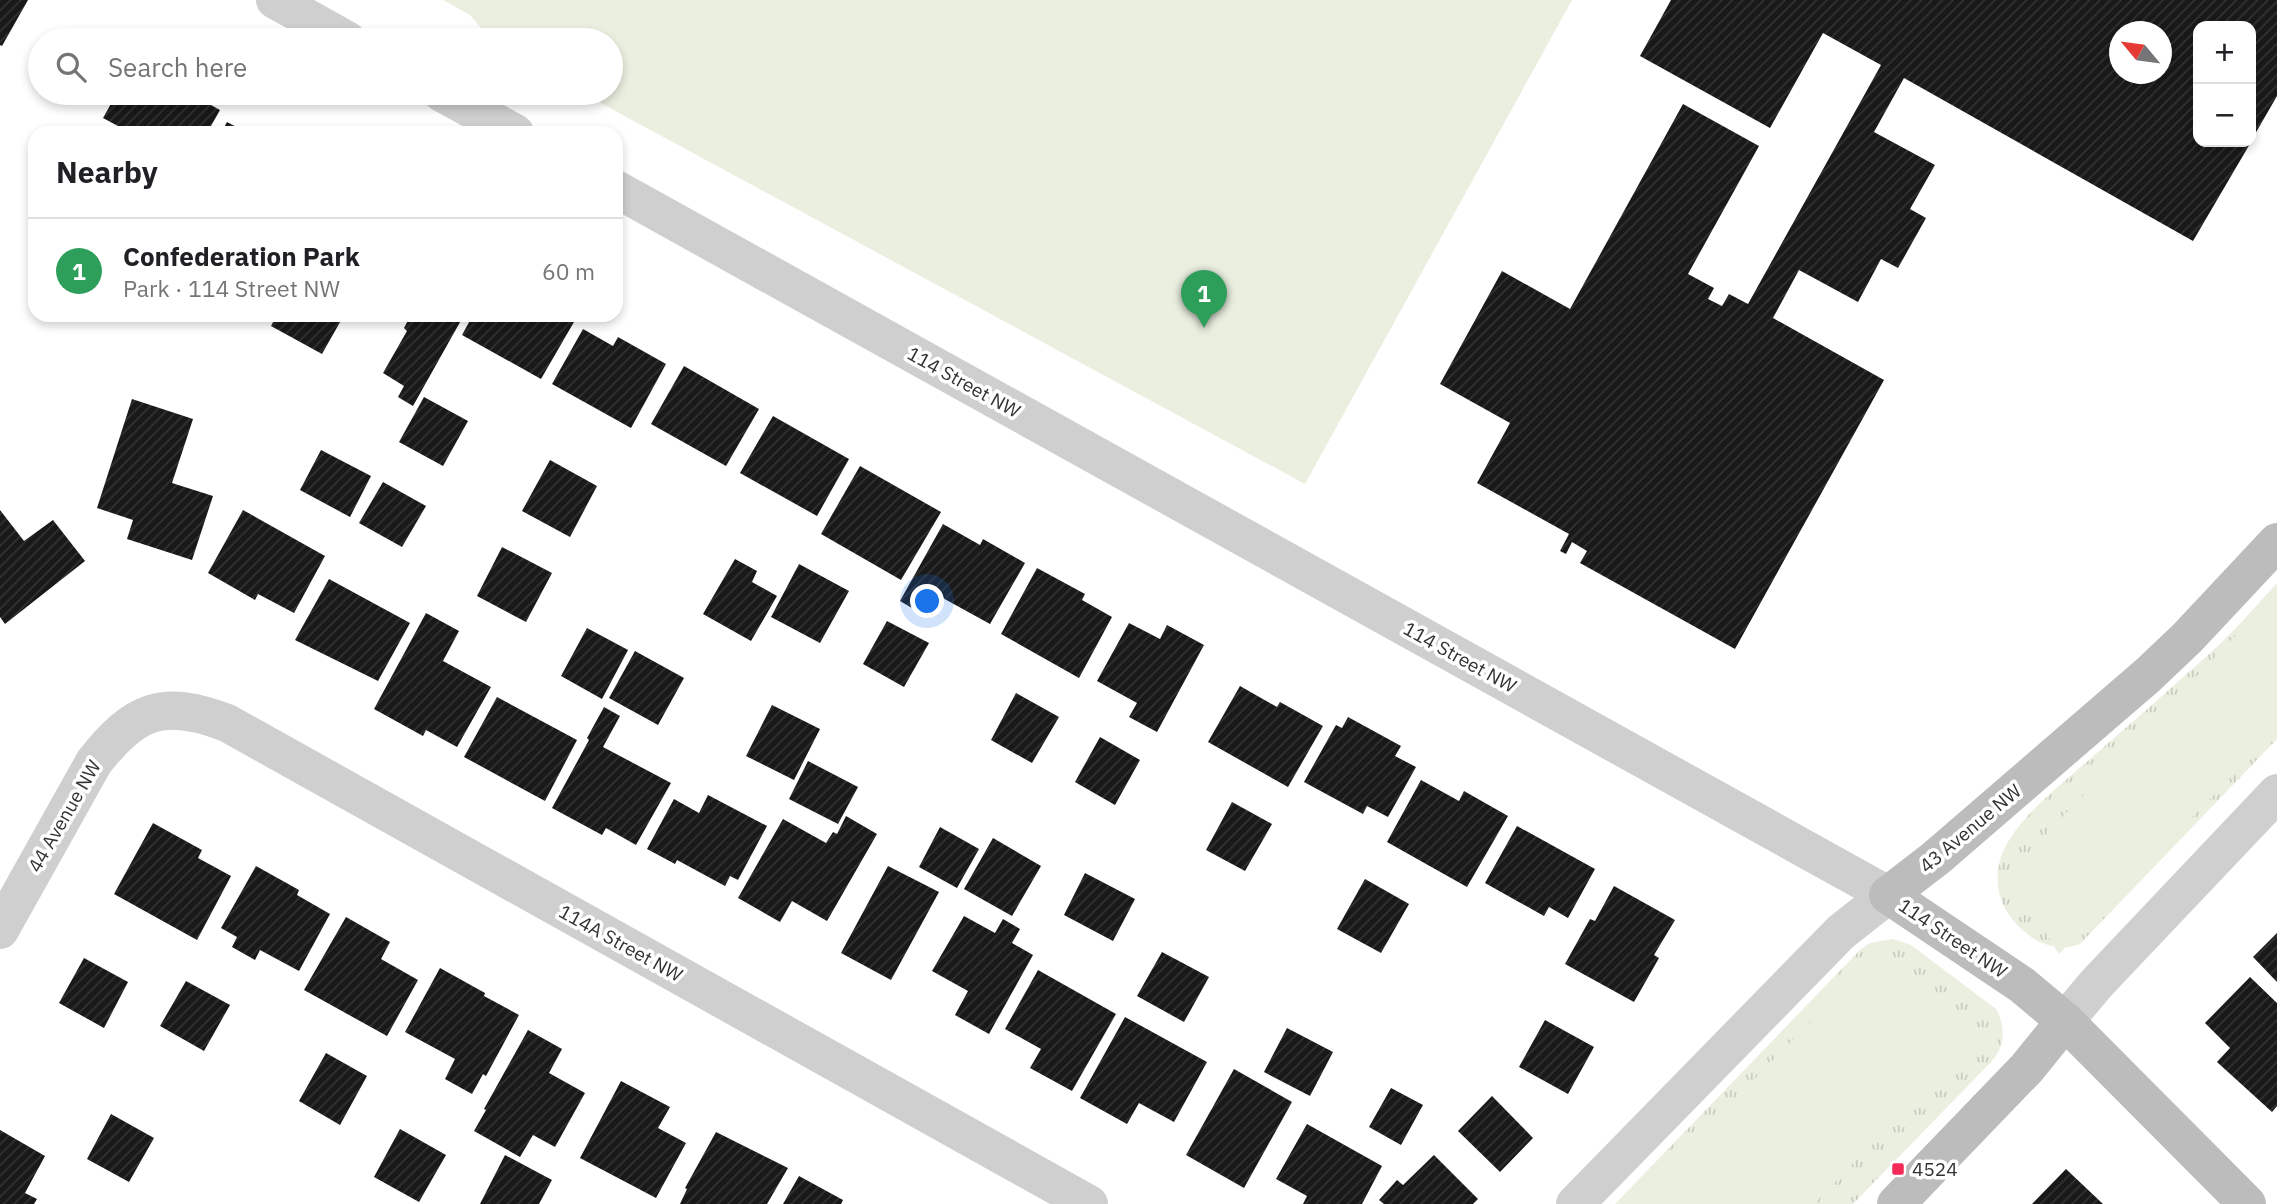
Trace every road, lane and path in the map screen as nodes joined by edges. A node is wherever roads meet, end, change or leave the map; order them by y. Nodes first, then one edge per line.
1 (275, 0) edge
2 (325, 28) edge
3 (464, 105) edge
4 (502, 126) edge
5 (623, 193) edge
6 (2277, 542) edge
7 (144, 715) joint
8 (2277, 793) edge
9 (1888, 895) junction
10 (0, 930) edge
11 (2065, 1021) junction
12 (1089, 1204) edge
13 (1574, 1204) edge
14 (1896, 1204) edge
15 (2247, 1204) edge

1 - 2 street
3 - 4 street
5 - 9 street, 114 Street NW
6 - 9 street, 43 Avenue NW
7 - 10 street, 44 Avenue NW
7 - 12 street, 114A Street NW
8 - 11 street
9 - 11 street, 114 Street NW
9 - 13 street, 43 Avenue NW
11 - 14 street
11 - 15 street, 114 Street NW

